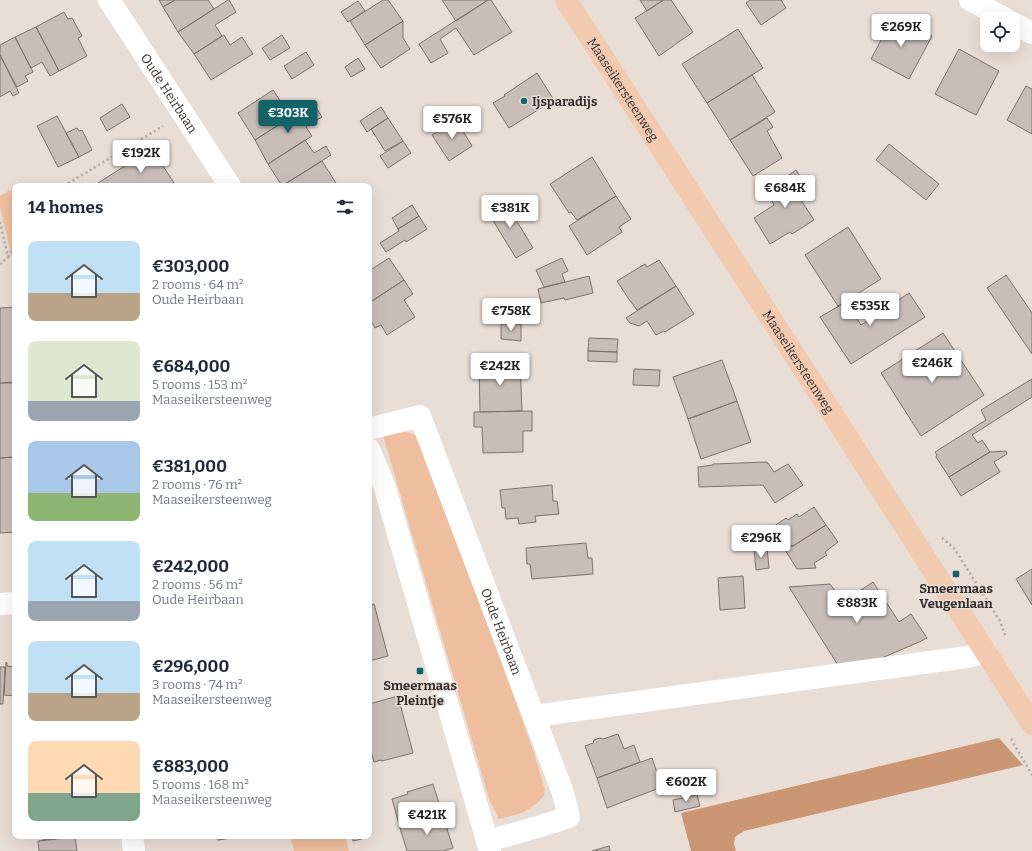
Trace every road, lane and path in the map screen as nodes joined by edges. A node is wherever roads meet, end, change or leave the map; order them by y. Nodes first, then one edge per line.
1 (109, 0) edge
2 (566, 0) edge
3 (970, 0) edge
4 (993, 12) edge
5 (1020, 27) edge
6 (1032, 33) edge
7 (183, 114) junction
8 (69, 183) edge
9 (228, 183) edge
10 (0, 222) edge
11 (12, 250) edge
12 (8, 257) junction
13 (0, 264) edge
14 (372, 428) edge
15 (372, 456) edge
16 (12, 603) edge
17 (0, 604) edge
18 (986, 652) junction
19 (534, 716) junction
20 (1032, 724) edge
21 (132, 839) edge
22 (489, 846) edge
23 (134, 851) edge

1 - 7 street, Oude Heirbaan
2 - 18 main road, Maaseikersteenweg
3 - 4 street
5 - 6 street
7 - 8 path
7 - 9 street, Oude Heirbaan
10 - 12 path
11 - 12 path
12 - 13 path
14 - 19 street, Oude Heirbaan
15 - 22 street, Oude Heirbaan
16 - 17 street
18 - 19 street
18 - 20 main road, Maaseikersteenweg
19 - 22 street, Oude Heirbaan
21 - 23 street

